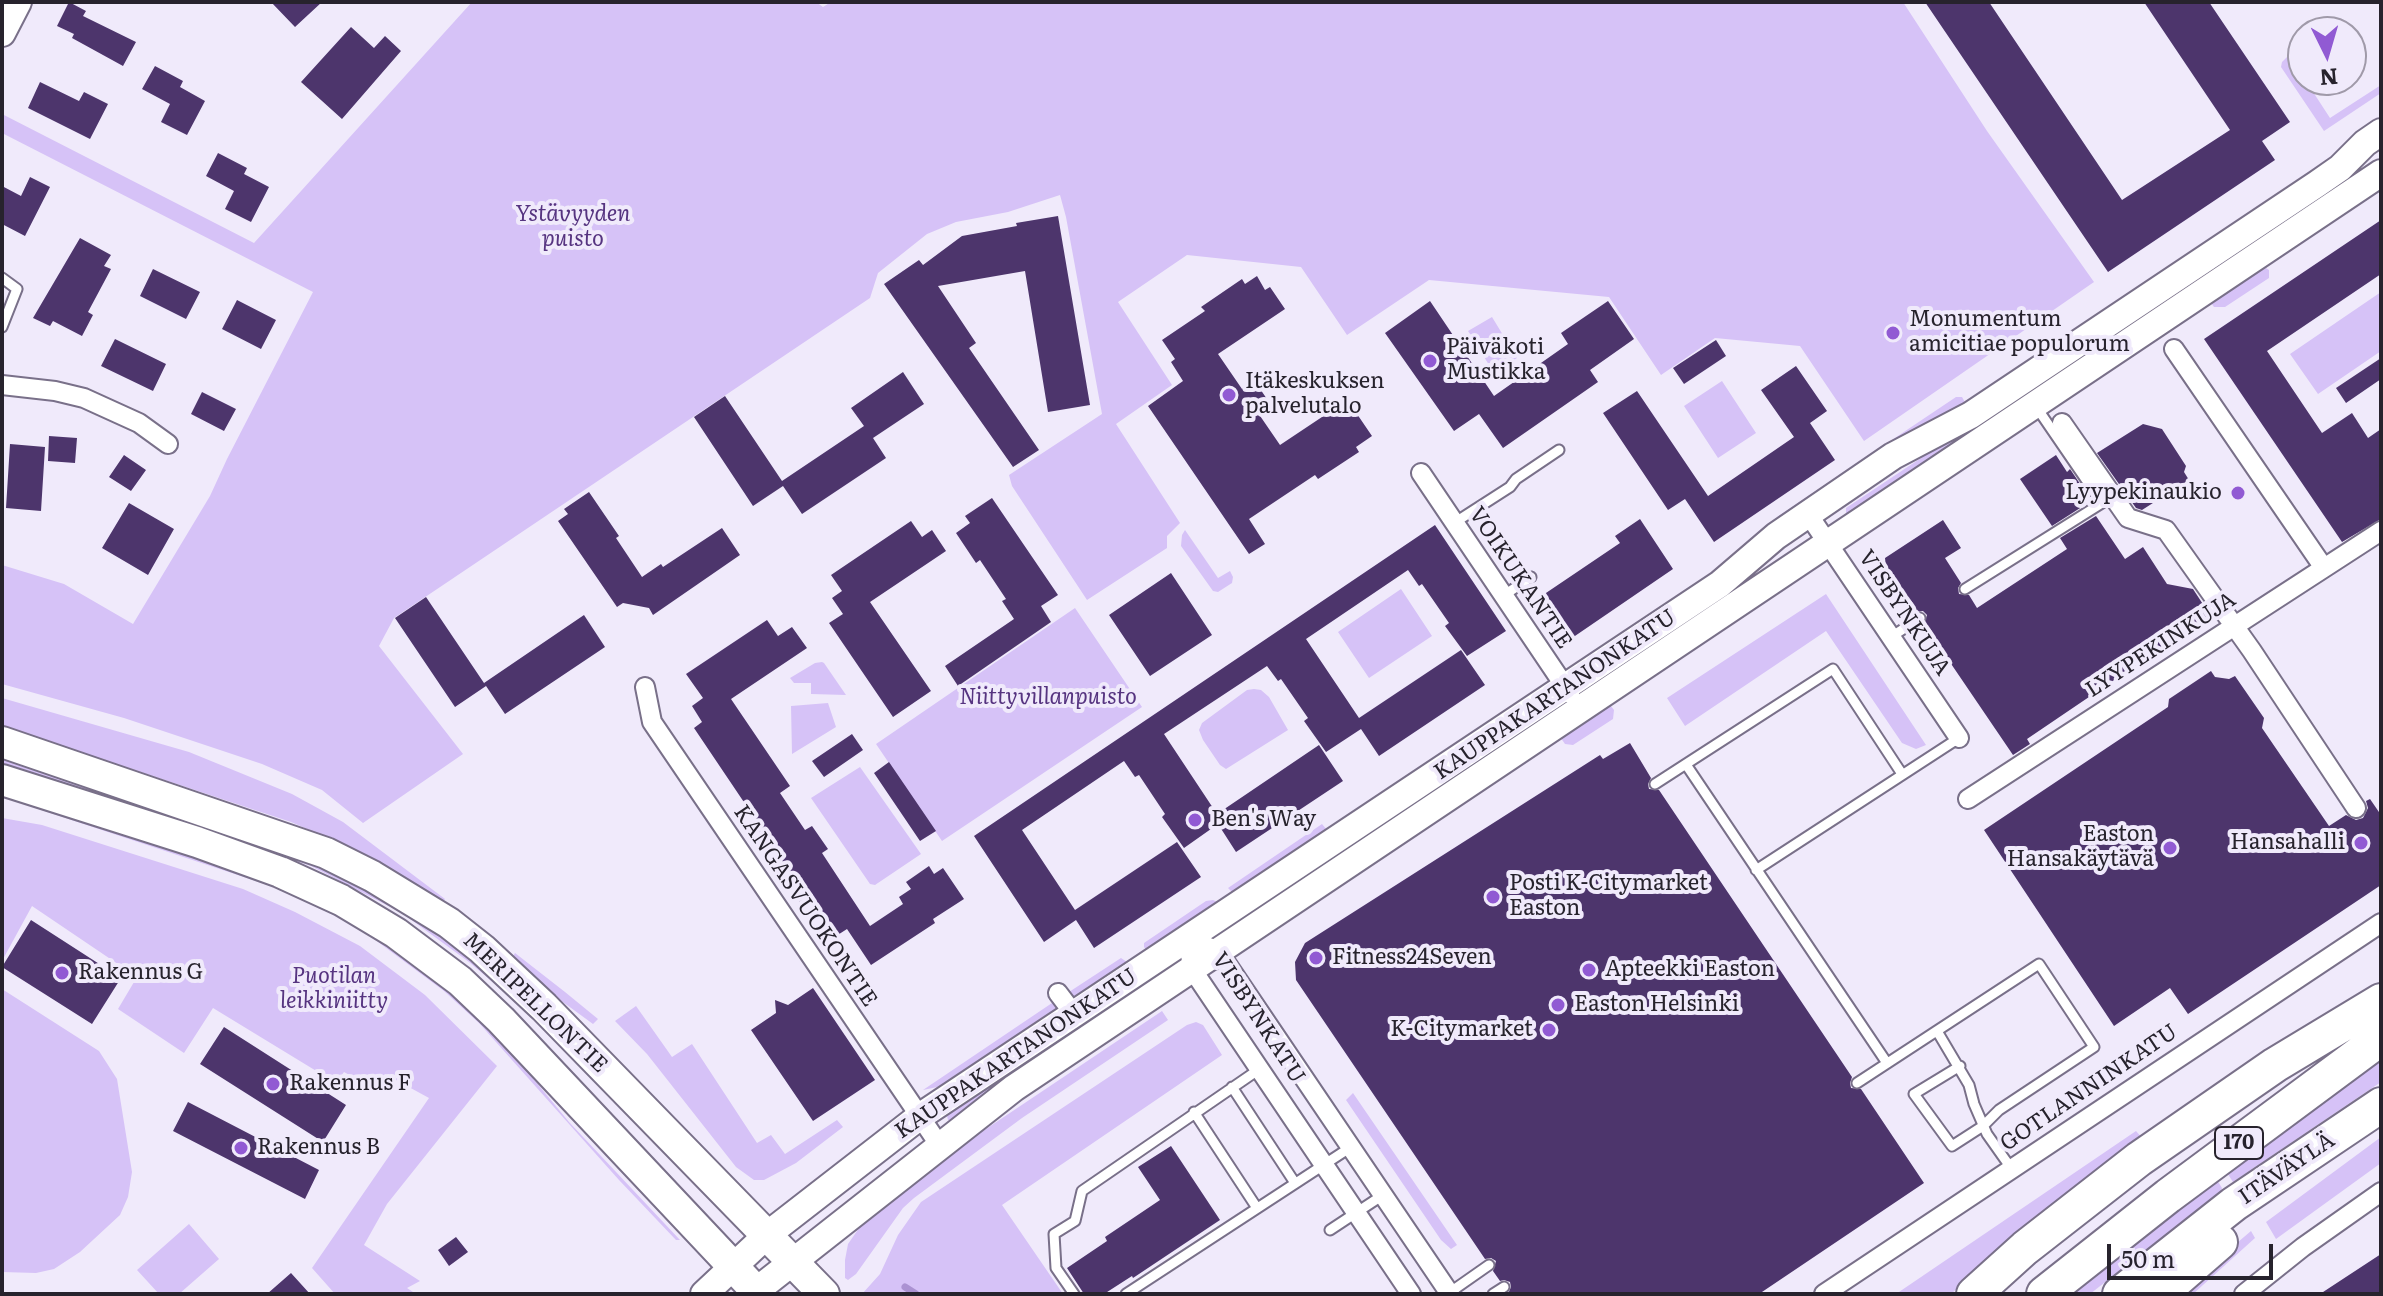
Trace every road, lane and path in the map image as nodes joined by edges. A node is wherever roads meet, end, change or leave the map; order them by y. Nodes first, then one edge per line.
1 (18, 2) edge
2 (2, 33) edge
3 (2381, 132) edge
4 (2381, 173) edge
5 (2, 278) edge
6 (2, 327) edge
7 (2174, 349) dead end
8 (2, 385) edge
9 (2034, 404) junction
10 (2062, 423) dead end
11 (168, 444) dead end
12 (1559, 450) dead end
13 (1421, 473) dead end
14 (1808, 514) junction
15 (1454, 523) junction
16 (2381, 531) edge
17 (1828, 544) junction
18 (2324, 568) junction
19 (1531, 577) dead end
20 (1965, 589) dead end
21 (1503, 596) junction
22 (1920, 618) dead end
23 (2234, 626) junction
24 (1891, 637) junction
25 (645, 687) dead end
26 (1565, 688) junction
27 (1580, 710) junction
28 (1959, 738) joint
29 (2, 742) edge
30 (1687, 766) junction
31 (1902, 774) junction
32 (2, 780) edge
33 (1655, 784) dead end
34 (1968, 799) dead end
35 (2356, 808) dead end
36 (1756, 870) junction
37 (2381, 923) edge
38 (1188, 938) junction
39 (1218, 951) junction
40 (1192, 969) junction
41 (2381, 1001) edge
42 (1937, 1031) junction
43 (2381, 1038) edge
44 (1887, 1063) junction
45 (1960, 1066) junction
46 (1261, 1068) junction
47 (1857, 1083) dead end
48 (1232, 1087) junction
49 (2381, 1107) edge
50 (1194, 1112) junction
51 (919, 1117) junction
52 (1983, 1126) junction
53 (940, 1146) junction
54 (1351, 1147) junction
55 (1325, 1164) junction
56 (2011, 1168) junction
57 (1295, 1183) junction
58 (2381, 1192) edge
59 (1383, 1195) junction
60 (1257, 1208) junction
61 (1357, 1212) junction
62 (1330, 1230) dead end
63 (767, 1235) junction
64 (792, 1261) junction
65 (1489, 1265) dead end
66 (733, 1267) junction
67 (1504, 1287) dead end
68 (755, 1293) edge
69 (1448, 1293) edge
70 (704, 1294) edge
71 (824, 1294) edge
72 (1074, 1294) edge
73 (1126, 1294) edge
74 (1411, 1294) edge
75 (1493, 1294) edge
76 (1824, 1294) edge
77 (1974, 1294) edge
78 (2044, 1294) edge
79 (2120, 1294) edge
80 (2160, 1294) edge
81 (2244, 1294) edge

1 - 2 main road
3 - 14 main road, KAUPPAKARTANONKATU
4 - 9 main road, KAUPPAKARTANONKATU
5 - 6 lane
7 - 18 street
8 - 11 street
9 - 17 main road, KAUPPAKARTANONKATU
9 - 20 lane
10 - 23 street
12 - 15 lane
13 - 15 street, VOIKUKANTIE
14 - 17 street, VISBYNKUJA
14 - 26 main road, KAUPPAKARTANONKATU
15 - 21 street, VOIKUKANTIE
16 - 18 street, LYYPEKINKUJA
17 - 24 street, VISBYNKUJA
17 - 27 main road, KAUPPAKARTANONKATU
18 - 23 street, LYYPEKINKUJA
19 - 21 lane
21 - 26 street, VOIKUKANTIE
22 - 24 lane
23 - 34 street, LYYPEKINKUJA
23 - 35 street
24 - 28 street, VISBYNKUJA
25 - 51 street, KANGASVUOKONTIE
26 - 27 street, VOIKUKANTIE
26 - 38 main road, KAUPPAKARTANONKATU
27 - 39 main road, KAUPPAKARTANONKATU
28 - 31 lane
29 - 63 main road, MERIPELLONTIE
30 - 31 lane
30 - 33 lane
30 - 36 lane
31 - 36 lane
32 - 66 main road, MERIPELLONTIE
36 - 44 lane
37 - 56 street, GOTLANNINKATU
38 - 39 street, VISBYNKATU
38 - 40 street, VISBYNKATU
38 - 51 main road, KAUPPAKARTANONKATU
39 - 40 main road, KAUPPAKARTANONKATU
39 - 54 street, VISBYNKATU
40 - 46 street, VISBYNKATU
40 - 53 main road, KAUPPAKARTANONKATU
41 - 77 highway
42 - 44 lane
42 - 45 lane
42 - 52 lane
43 - 78 highway, 170
44 - 47 lane
45 - 52 lane
45 - 52 lane
46 - 48 lane
46 - 55 street, VISBYNKATU
48 - 50 lane
48 - 57 lane
49 - 79 highway, ITÄVÄYLÄ / 170
49 - 80 highway
50 - 60 lane
50 - 72 lane
51 - 53 street, KANGASVUOKONTIE
51 - 63 main road, KAUPPAKARTANONKATU
52 - 56 lane
53 - 64 main road, KAUPPAKARTANONKATU
54 - 55 lane
54 - 59 street, VISBYNKATU
55 - 57 lane
55 - 61 street, VISBYNKATU
56 - 76 street, GOTLANNINKATU
57 - 60 lane
58 - 81 street
59 - 61 lane
59 - 69 street, VISBYNKATU
60 - 73 lane
61 - 62 lane
61 - 74 street, VISBYNKATU
63 - 64 main road, MERIPELLONTIE
63 - 66 main road, KAUPPAKARTANONKATU
64 - 68 main road, KAUPPAKARTANONKATU
64 - 71 main road, MERIPELLONTIE
65 - 69 lane
66 - 68 main road, MERIPELLONTIE
66 - 70 main road, KAUPPAKARTANONKATU
67 - 75 lane

